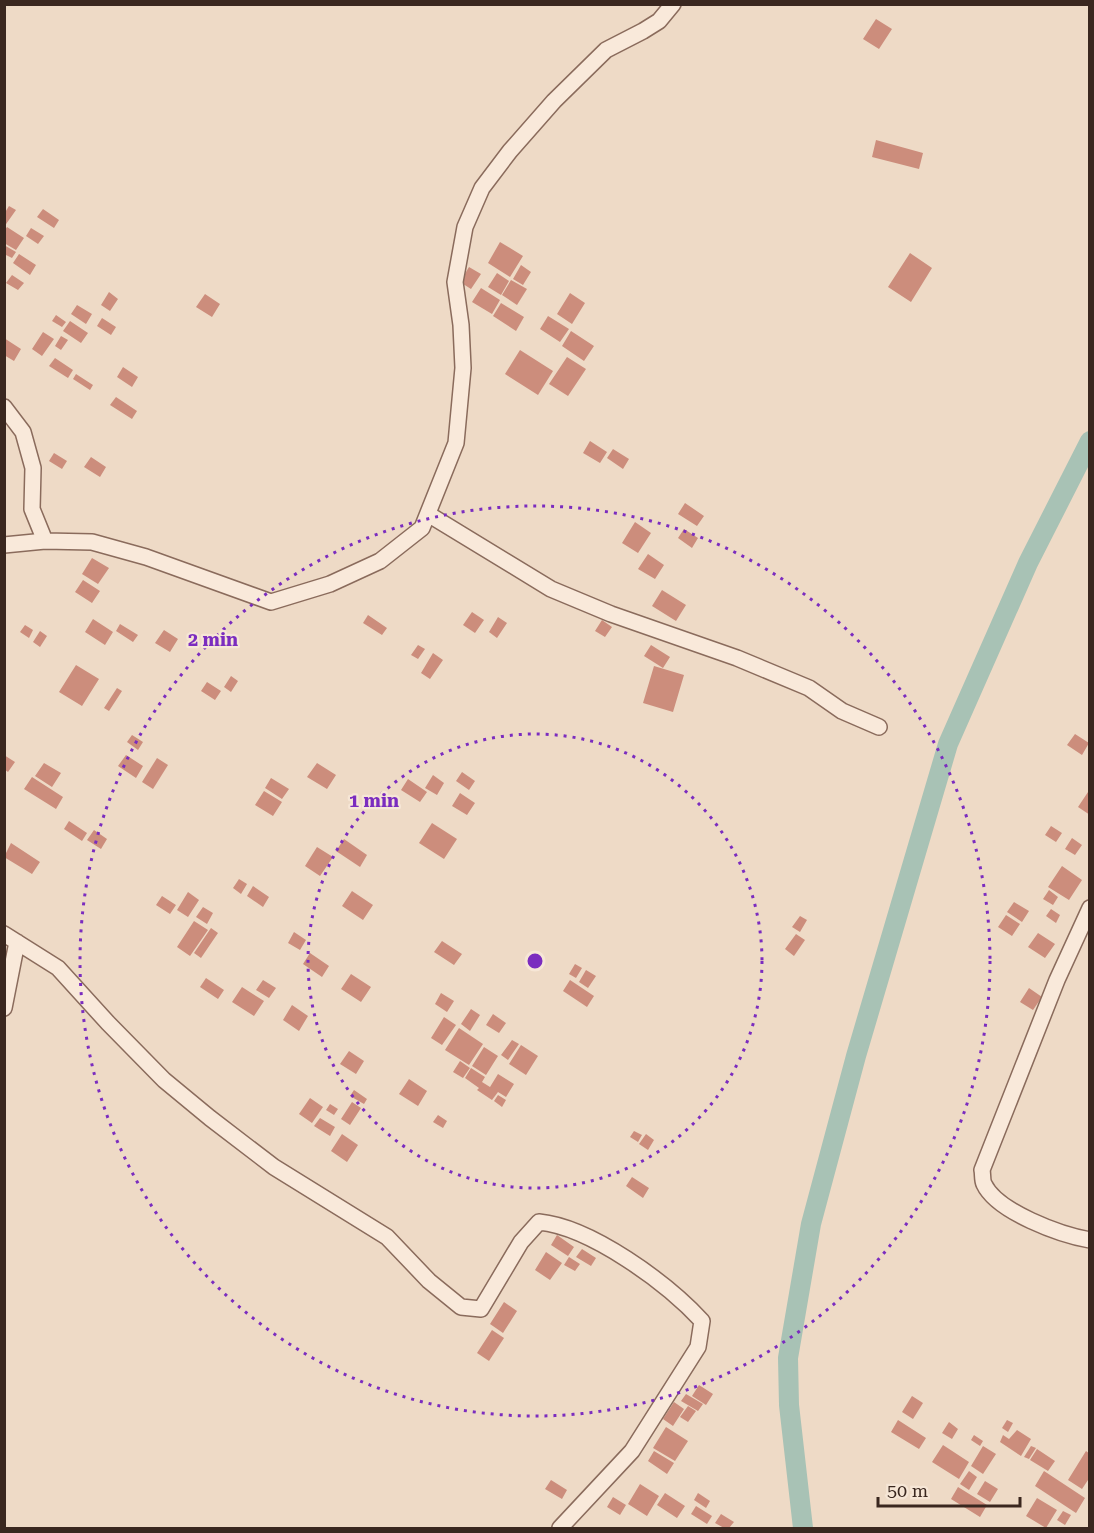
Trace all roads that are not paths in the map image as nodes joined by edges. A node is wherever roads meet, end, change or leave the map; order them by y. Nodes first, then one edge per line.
1 (673, 4) edge
2 (4, 407) edge
3 (428, 513) junction
4 (45, 541) junction
5 (4, 545) edge
6 (879, 727) dead end
7 (1089, 908) edge
8 (11, 938) edge
9 (4, 1008) edge
10 (1089, 1240) edge
11 (560, 1528) edge

1 - 3 street
2 - 4 street
3 - 4 street
3 - 6 street
4 - 5 street
7 - 10 street
8 - 9 street
8 - 11 street

